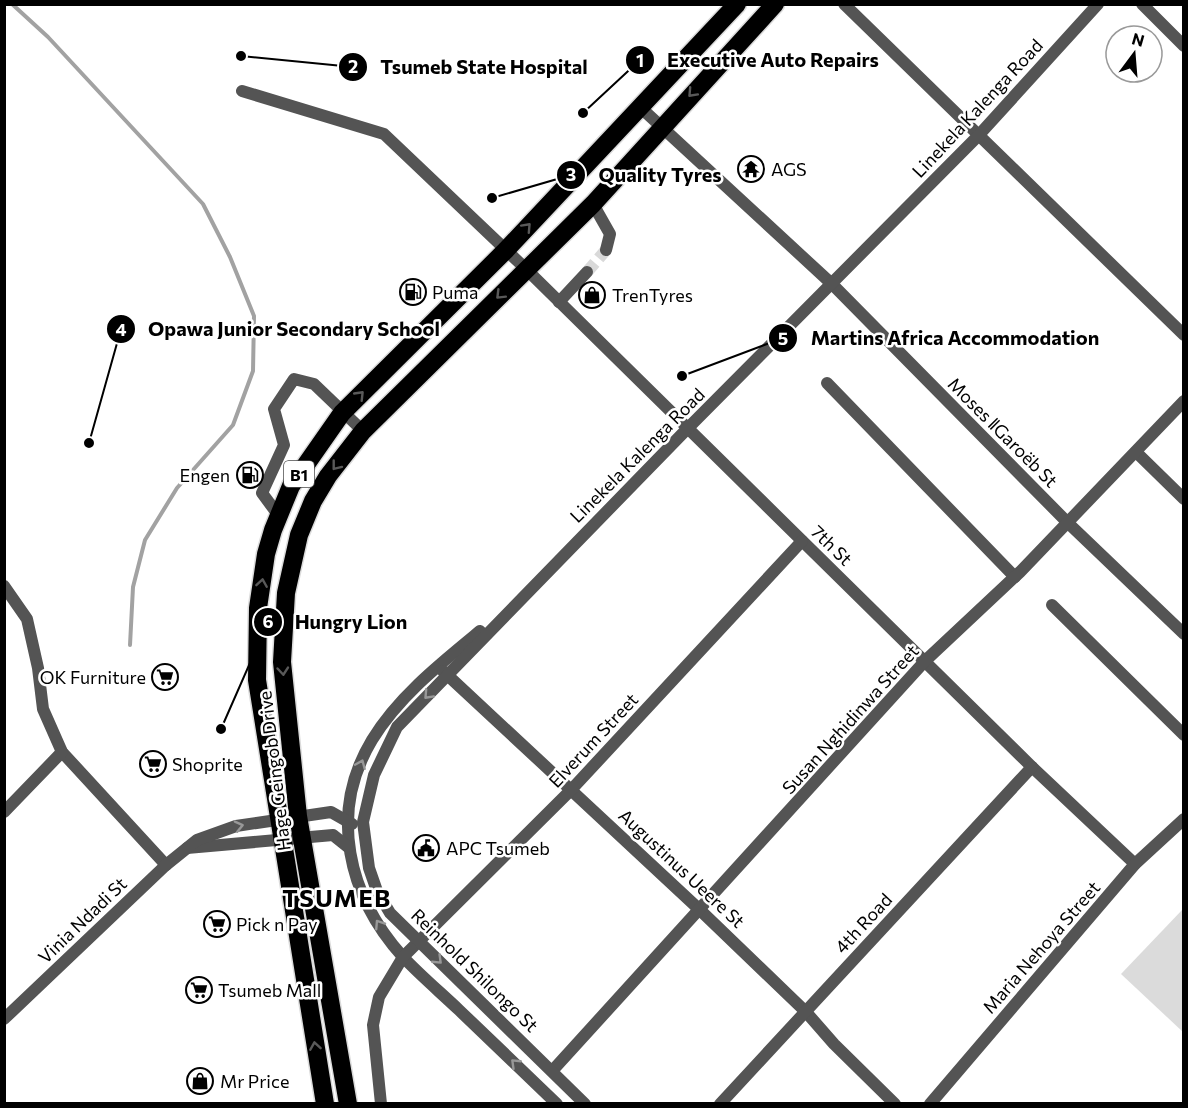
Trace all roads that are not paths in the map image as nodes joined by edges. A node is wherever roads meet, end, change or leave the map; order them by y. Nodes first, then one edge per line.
1 (737, 4) edge
2 (775, 4) edge
3 (844, 4) edge
4 (1098, 4) edge
5 (1142, 4) edge
6 (1184, 46) edge
7 (242, 92) dead end
8 (640, 107) junction
9 (660, 127) junction
10 (978, 136) junction
11 (593, 204) junction
12 (506, 250) junction
13 (606, 250) dead end
14 (526, 269) junction
15 (587, 272) tunnel mouth
16 (833, 285) junction
17 (559, 302) junction
18 (1184, 335) edge
19 (827, 383) dead end
20 (1184, 401) edge
21 (342, 413) junction
22 (687, 429) junction
23 (363, 431) junction
24 (1136, 452) junction
25 (1184, 499) edge
26 (279, 516) junction
27 (1067, 522) junction
28 (802, 541) junction
29 (1015, 577) junction
30 (4, 586) edge
31 (1052, 605) dead end
32 (257, 625) junction
33 (282, 625) junction
34 (1184, 634) edge
35 (926, 661) junction
36 (442, 670) junction
37 (1184, 735) edge
38 (62, 752) junction
39 (1032, 767) junction
40 (571, 790) junction
41 (350, 793) junction
42 (4, 812) edge
43 (331, 812) junction
44 (298, 816) junction
45 (1184, 819) edge
46 (279, 820) junction
47 (352, 825) junction
48 (333, 835) junction
49 (302, 838) junction
50 (282, 841) junction
51 (348, 847) junction
52 (185, 848) junction
53 (1135, 864) junction
54 (166, 865) junction
55 (701, 911) junction
56 (419, 941) junction
57 (403, 957) junction
58 (806, 1012) junction
59 (4, 1019) edge
60 (553, 1070) junction
61 (325, 1104) edge
62 (348, 1104) edge
63 (381, 1104) edge
64 (557, 1104) edge
65 (585, 1104) edge
66 (720, 1104) edge
67 (895, 1104) edge
68 (930, 1104) edge

1 - 8 highway, Hage Geingob Drive / B1
2 -> 9 highway, Hage Geingob Drive / B1
3 - 10 street
4 - 10 street, Linekela Kalenga Road
5 - 6 street
7 - 12 street, 7th St
8 - 9 street, Moses ǁGaroëb St
12 -> 8 highway, Hage Geingob Drive / B1
9 - 11 highway, Hage Geingob Drive / B1
9 - 16 street, Moses ǁGaroëb St
10 - 16 street, Linekela Kalenga Road
10 - 18 street
11 - 13 street
11 - 14 highway, Hage Geingob Drive / B1
12 - 14 street, 7th St
21 -> 12 highway, Hage Geingob Drive / B1
14 - 17 street, 7th St
14 -> 23 highway, Hage Geingob Drive / B1
15 - 17 street
16 - 22 street, Linekela Kalenga Road
16 - 27 street, Moses ǁGaroëb St
17 - 22 street, 7th St
19 - 29 street
20 - 24 street, Susan Nghidinwa Street
21 - 23 street
21 - 26 highway, Hage Geingob Drive / B1
21 - 26 street
22 - 28 street, 7th St
22 - 36 street, Linekela Kalenga Road
23 -> 33 highway, Hage Geingob Drive / B1
24 - 25 street
24 - 27 street, Susan Nghidinwa Street
32 -> 26 highway, Hage Geingob Drive / B1
27 - 29 street, Susan Nghidinwa Street
27 - 34 street, Moses ǁGaroëb St
28 - 35 street, 7th St
28 - 40 street, Elverum Street
29 - 35 street, Susan Nghidinwa Street
30 - 38 street
31 - 37 street
32 - 33 street
32 - 46 highway, Hage Geingob Drive / B1
33 -> 44 highway, Hage Geingob Drive / B1
35 - 39 street, 7th St
35 - 55 street, Susan Nghidinwa Street
36 - 40 street, Augustinus Ueere St
41 -> 36 street
36 -> 47 street, Linekela Kalenga Road
38 - 42 street
38 - 54 street
39 - 53 street, 7th St
39 - 58 street, 4th Road
40 - 55 street, Augustinus Ueere St
40 - 56 street, Elverum Street
41 - 43 street
41 - 47 street
43 - 44 street
43 - 47 street
44 - 46 street, Vinia Ndadi St
44 - 49 highway, Hage Geingob Drive / B1
45 - 53 street, Maria Nehoya Street
46 - 50 highway, Hage Geingob Drive / B1
52 -> 46 street, Vinia Ndadi St
47 - 48 street
47 - 51 street, Reinhold Shilongo St
47 - 56 street, Reinhold Shilongo St
48 - 49 street
48 - 51 street
49 - 50 street
49 - 62 highway, Hage Geingob Drive / B1
50 - 52 street
61 -> 50 highway, Hage Geingob Drive / B1
57 -> 51 street, Reinhold Shilongo St
52 - 54 street, Vinia Ndadi St
53 - 68 street, Maria Nehoya Street
54 - 59 street, Vinia Ndadi St
55 - 58 street, Augustinus Ueere St
55 - 60 street, Susan Nghidinwa Street
56 - 57 street, Elverum Street
56 -> 60 street, Reinhold Shilongo St
57 - 63 street, Elverum Street
64 -> 57 street, Reinhold Shilongo St
58 - 66 street, 4th Road
58 - 67 street, Augustinus Ueere St
60 - 65 street, Reinhold Shilongo St

